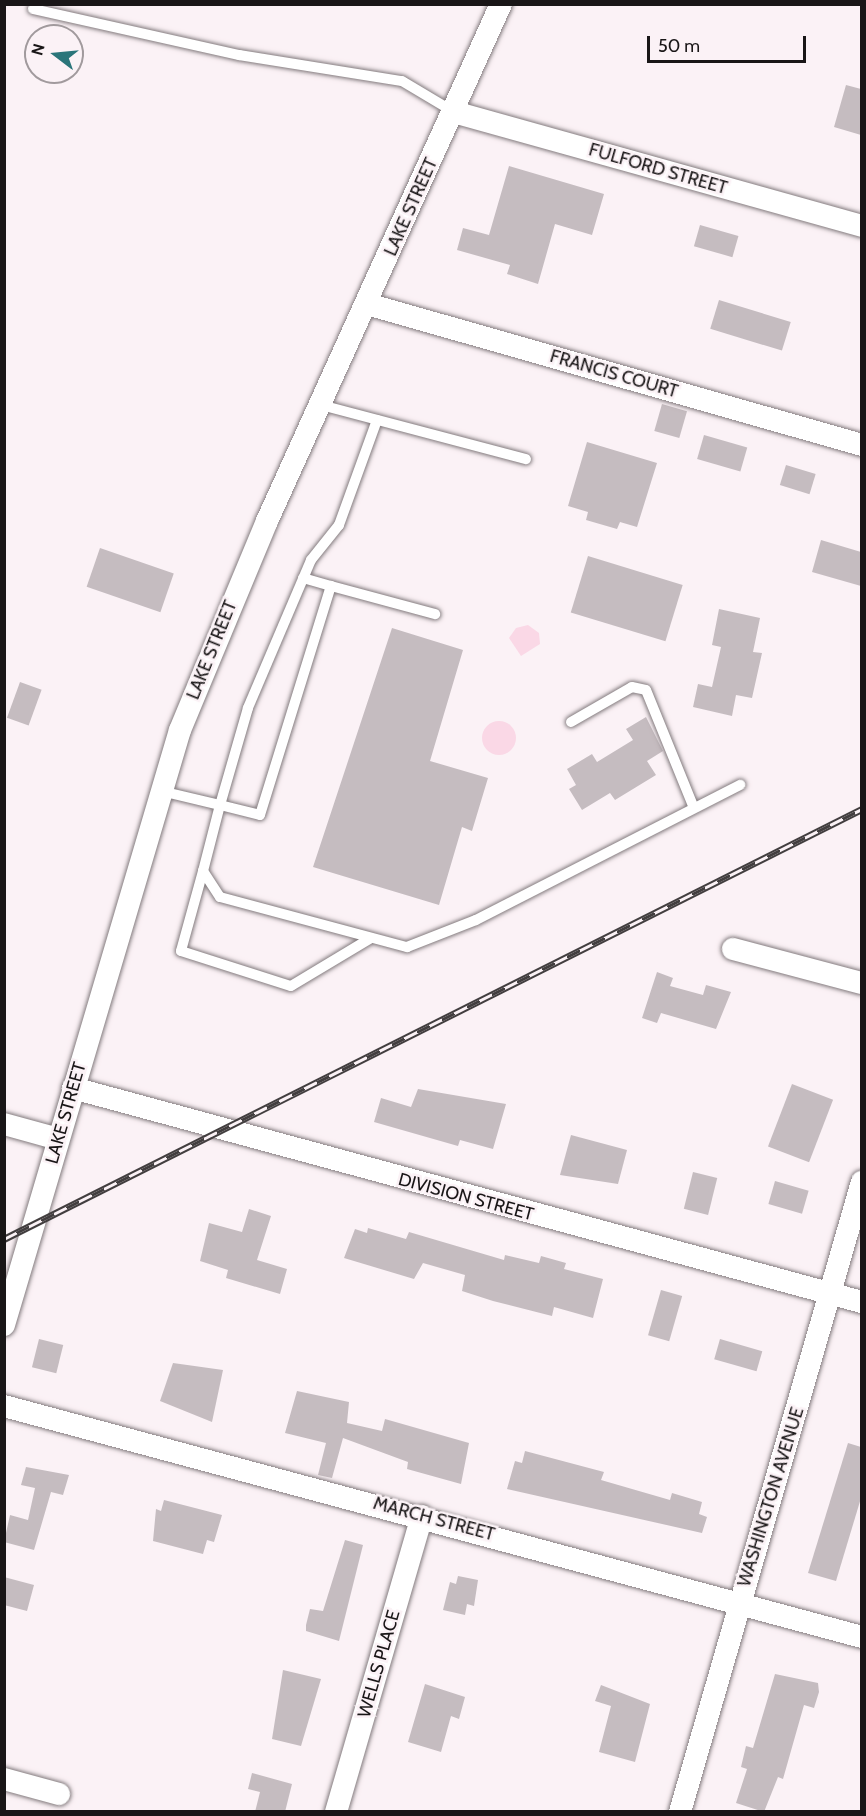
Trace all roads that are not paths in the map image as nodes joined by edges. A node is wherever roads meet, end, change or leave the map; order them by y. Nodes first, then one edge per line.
1 (501, 4) edge
2 (33, 9) dead end
3 (454, 112) junction
4 (861, 226) edge
5 (367, 304) junction
6 (321, 405) junction
7 (377, 420) junction
8 (861, 445) edge
9 (526, 459) dead end
10 (303, 578) junction
11 (331, 586) junction
12 (435, 614) dead end
13 (571, 722) dead end
14 (740, 785) dead end
15 (161, 790) junction
16 (220, 806) junction
17 (694, 808) junction
18 (203, 871) junction
19 (371, 938) junction
20 (733, 949) dead end
21 (861, 983) edge
22 (73, 1088) junction
23 (4, 1124) edge
24 (58, 1139) junction
25 (861, 1182) edge
26 (832, 1293) junction
27 (861, 1302) edge
28 (4, 1325) edge
29 (4, 1406) edge
30 (422, 1516) junction
31 (739, 1603) junction
32 (861, 1637) edge
33 (4, 1779) edge
34 (59, 1794) dead end
35 (336, 1812) edge
36 (680, 1812) edge

1 - 3 street, LAKE STREET
2 - 3 lane
3 - 4 street, FULFORD STREET
3 - 5 street, LAKE STREET
5 - 6 street, LAKE STREET
5 - 8 street, FRANCIS COURT
6 - 7 lane
6 - 15 street, LAKE STREET
7 - 9 lane
7 - 10 lane
10 - 11 lane
10 - 16 lane
11 - 12 lane
11 - 16 lane
13 - 17 lane
14 - 17 lane
15 - 16 lane
15 - 22 street, LAKE STREET
16 - 18 lane
17 - 19 lane
18 - 19 lane
18 - 19 lane
20 - 21 street
22 - 24 street, LAKE STREET
22 - 26 street, DIVISION STREET
23 - 24 street
24 - 28 street, LAKE STREET
25 - 26 street, WASHINGTON AVENUE
26 - 27 street, DIVISION STREET
26 - 31 street, WASHINGTON AVENUE
29 - 30 street, MARCH STREET
30 - 31 street, MARCH STREET
30 - 35 street, WELLS PLACE
31 - 32 street, MARCH STREET
31 - 36 street, WASHINGTON AVENUE
33 - 34 street

